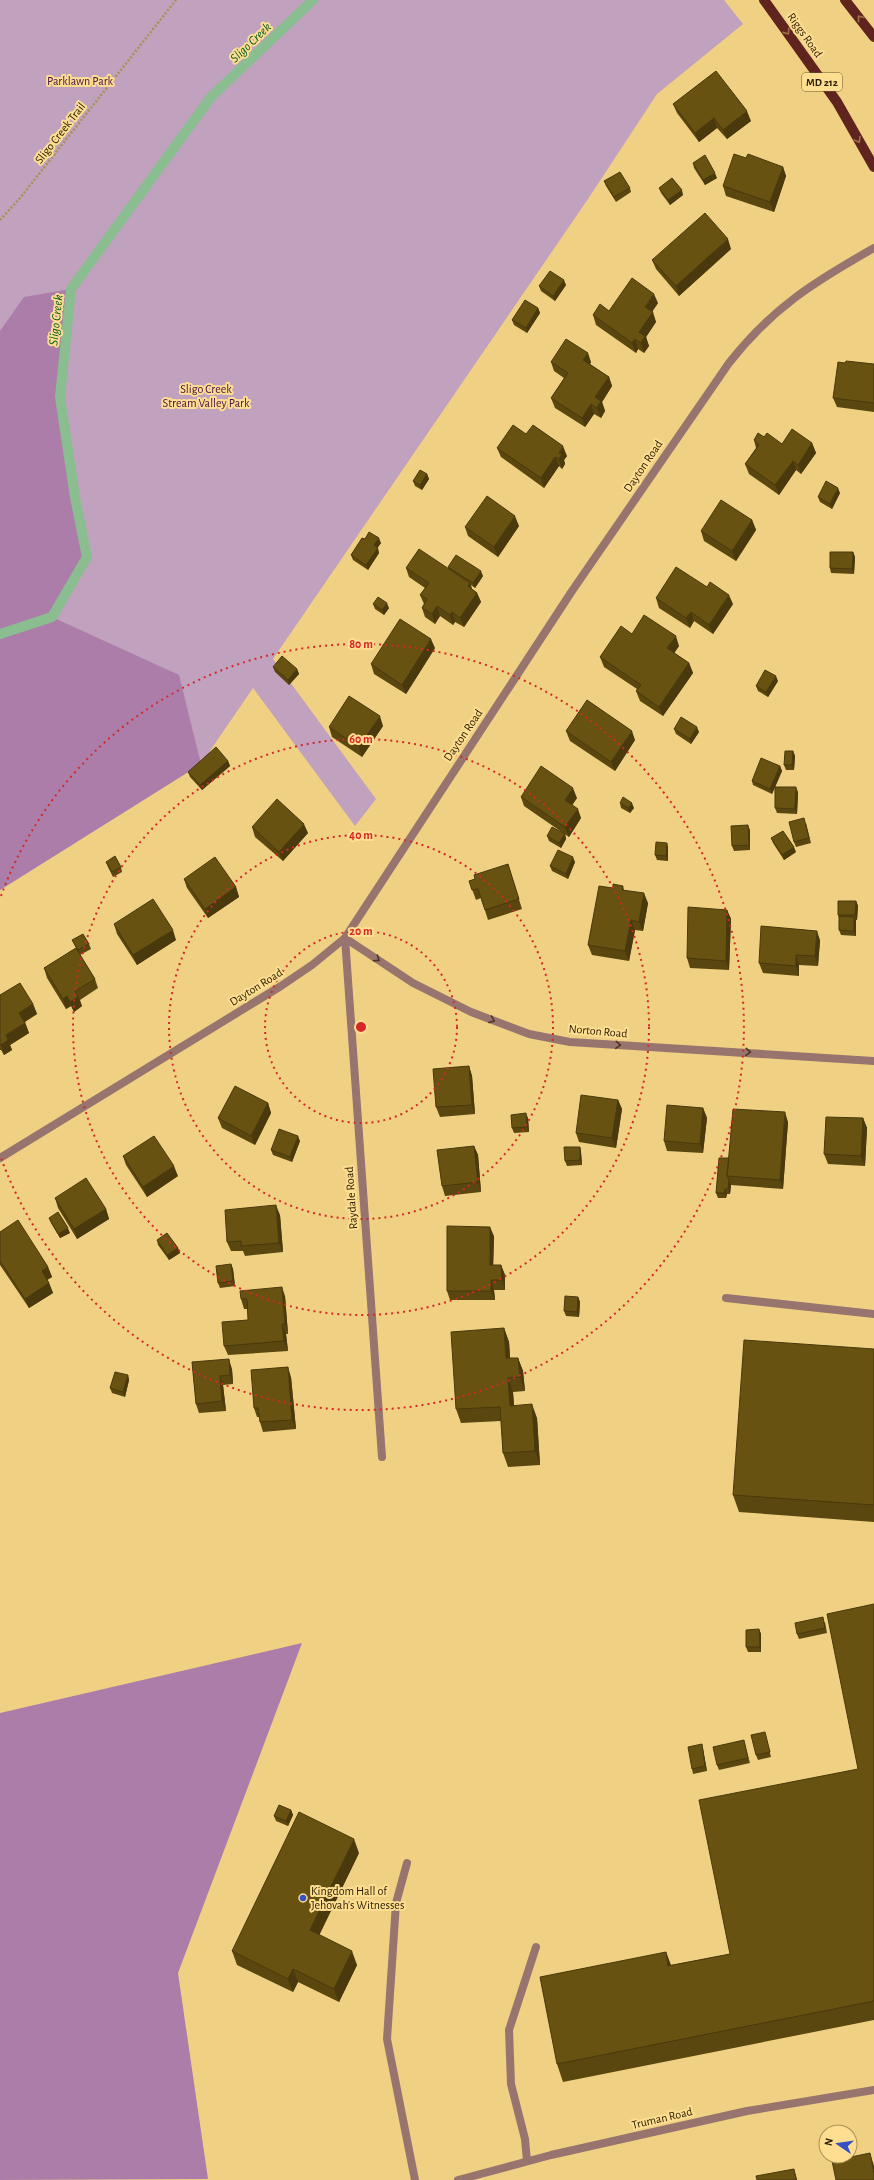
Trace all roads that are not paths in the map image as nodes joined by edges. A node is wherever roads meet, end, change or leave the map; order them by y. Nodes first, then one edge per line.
1 (764, 0) edge
2 (846, 0) edge
3 (874, 38) edge
4 (874, 167) edge
5 (874, 248) edge
6 (345, 938) junction
7 (874, 1061) edge
8 (0, 1158) edge
9 (726, 1298) dead end
10 (874, 1314) edge
11 (382, 1457) dead end
12 (407, 1863) dead end
13 (536, 1947) dead end
14 (874, 2090) edge
15 (527, 2162) junction
16 (415, 2180) edge
17 (458, 2180) edge

1 -> 4 main road, Riggs Road / MD 212
3 -> 2 main road
5 - 6 street, Dayton Road
6 -> 7 street, Norton Road
6 - 8 street, Dayton Road
6 - 11 street, Raydale Road
9 - 10 street
12 - 16 street
13 - 15 street
14 - 15 street, Truman Road
15 - 17 street, Truman Road

